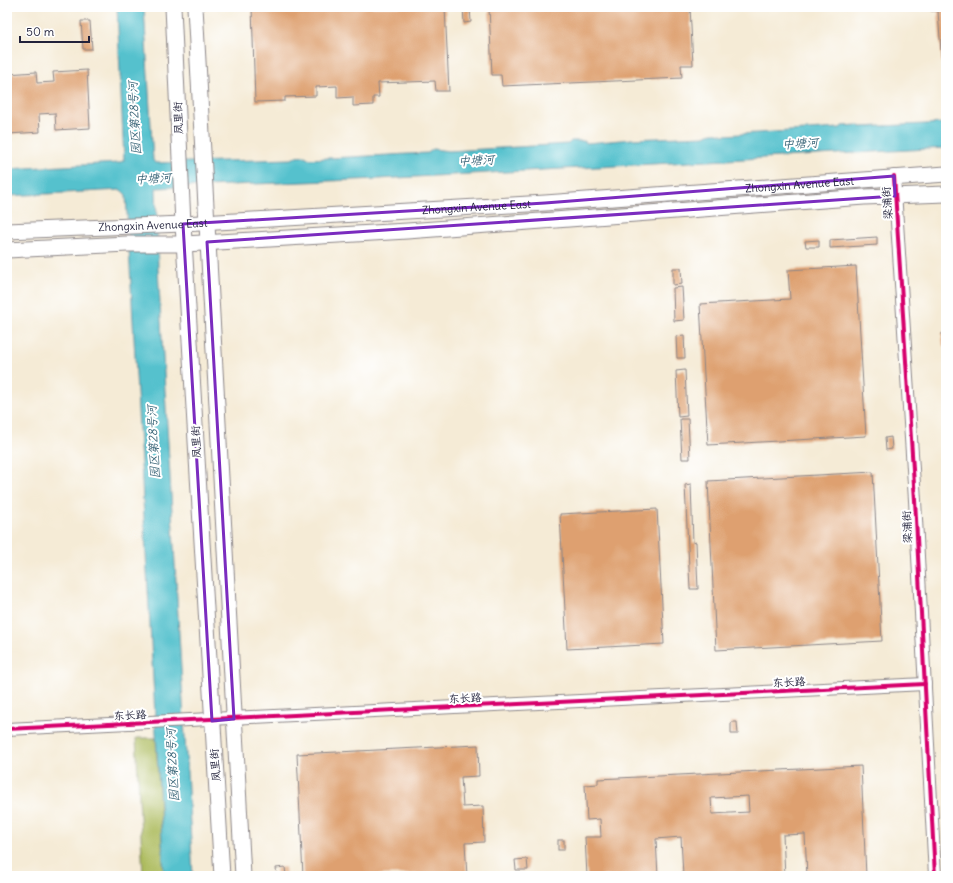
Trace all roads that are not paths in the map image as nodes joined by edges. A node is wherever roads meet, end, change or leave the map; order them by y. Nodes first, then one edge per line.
1 (174, 7) edge
2 (195, 7) edge
3 (946, 174) edge
4 (894, 176) junction
5 (946, 194) edge
6 (895, 196) junction
7 (207, 222) junction
8 (183, 224) junction
9 (7, 231) edge
10 (207, 242) junction
11 (185, 244) junction
12 (7, 250) edge
13 (925, 684) junction
14 (234, 719) junction
15 (212, 721) junction
16 (7, 730) edge
17 (222, 876) edge
18 (243, 876) edge
19 (935, 876) edge

1 - 8 main road, 凤里街
2 - 7 main road, 凤里街
3 - 4 main road, Zhongxin Avenue East
4 - 6 street, 梁浦街
4 - 7 main road, Zhongxin Avenue East
5 - 6 main road, Zhongxin Avenue East
6 - 10 main road, Zhongxin Avenue East
6 - 13 street, 梁浦街
7 - 8 main road, Zhongxin Avenue East
7 - 10 main road, 凤里街
8 - 9 main road, Zhongxin Avenue East
8 - 11 main road, 凤里街
10 - 11 main road, Zhongxin Avenue East
10 - 14 main road, 凤里街
11 - 12 main road, Zhongxin Avenue East
11 - 15 main road, 凤里街
13 - 14 street, 东长路
13 - 19 street, 梁浦街
14 - 15 street, 东长路
14 - 18 main road, 凤里街
15 - 16 street, 东长路
15 - 17 main road, 凤里街

